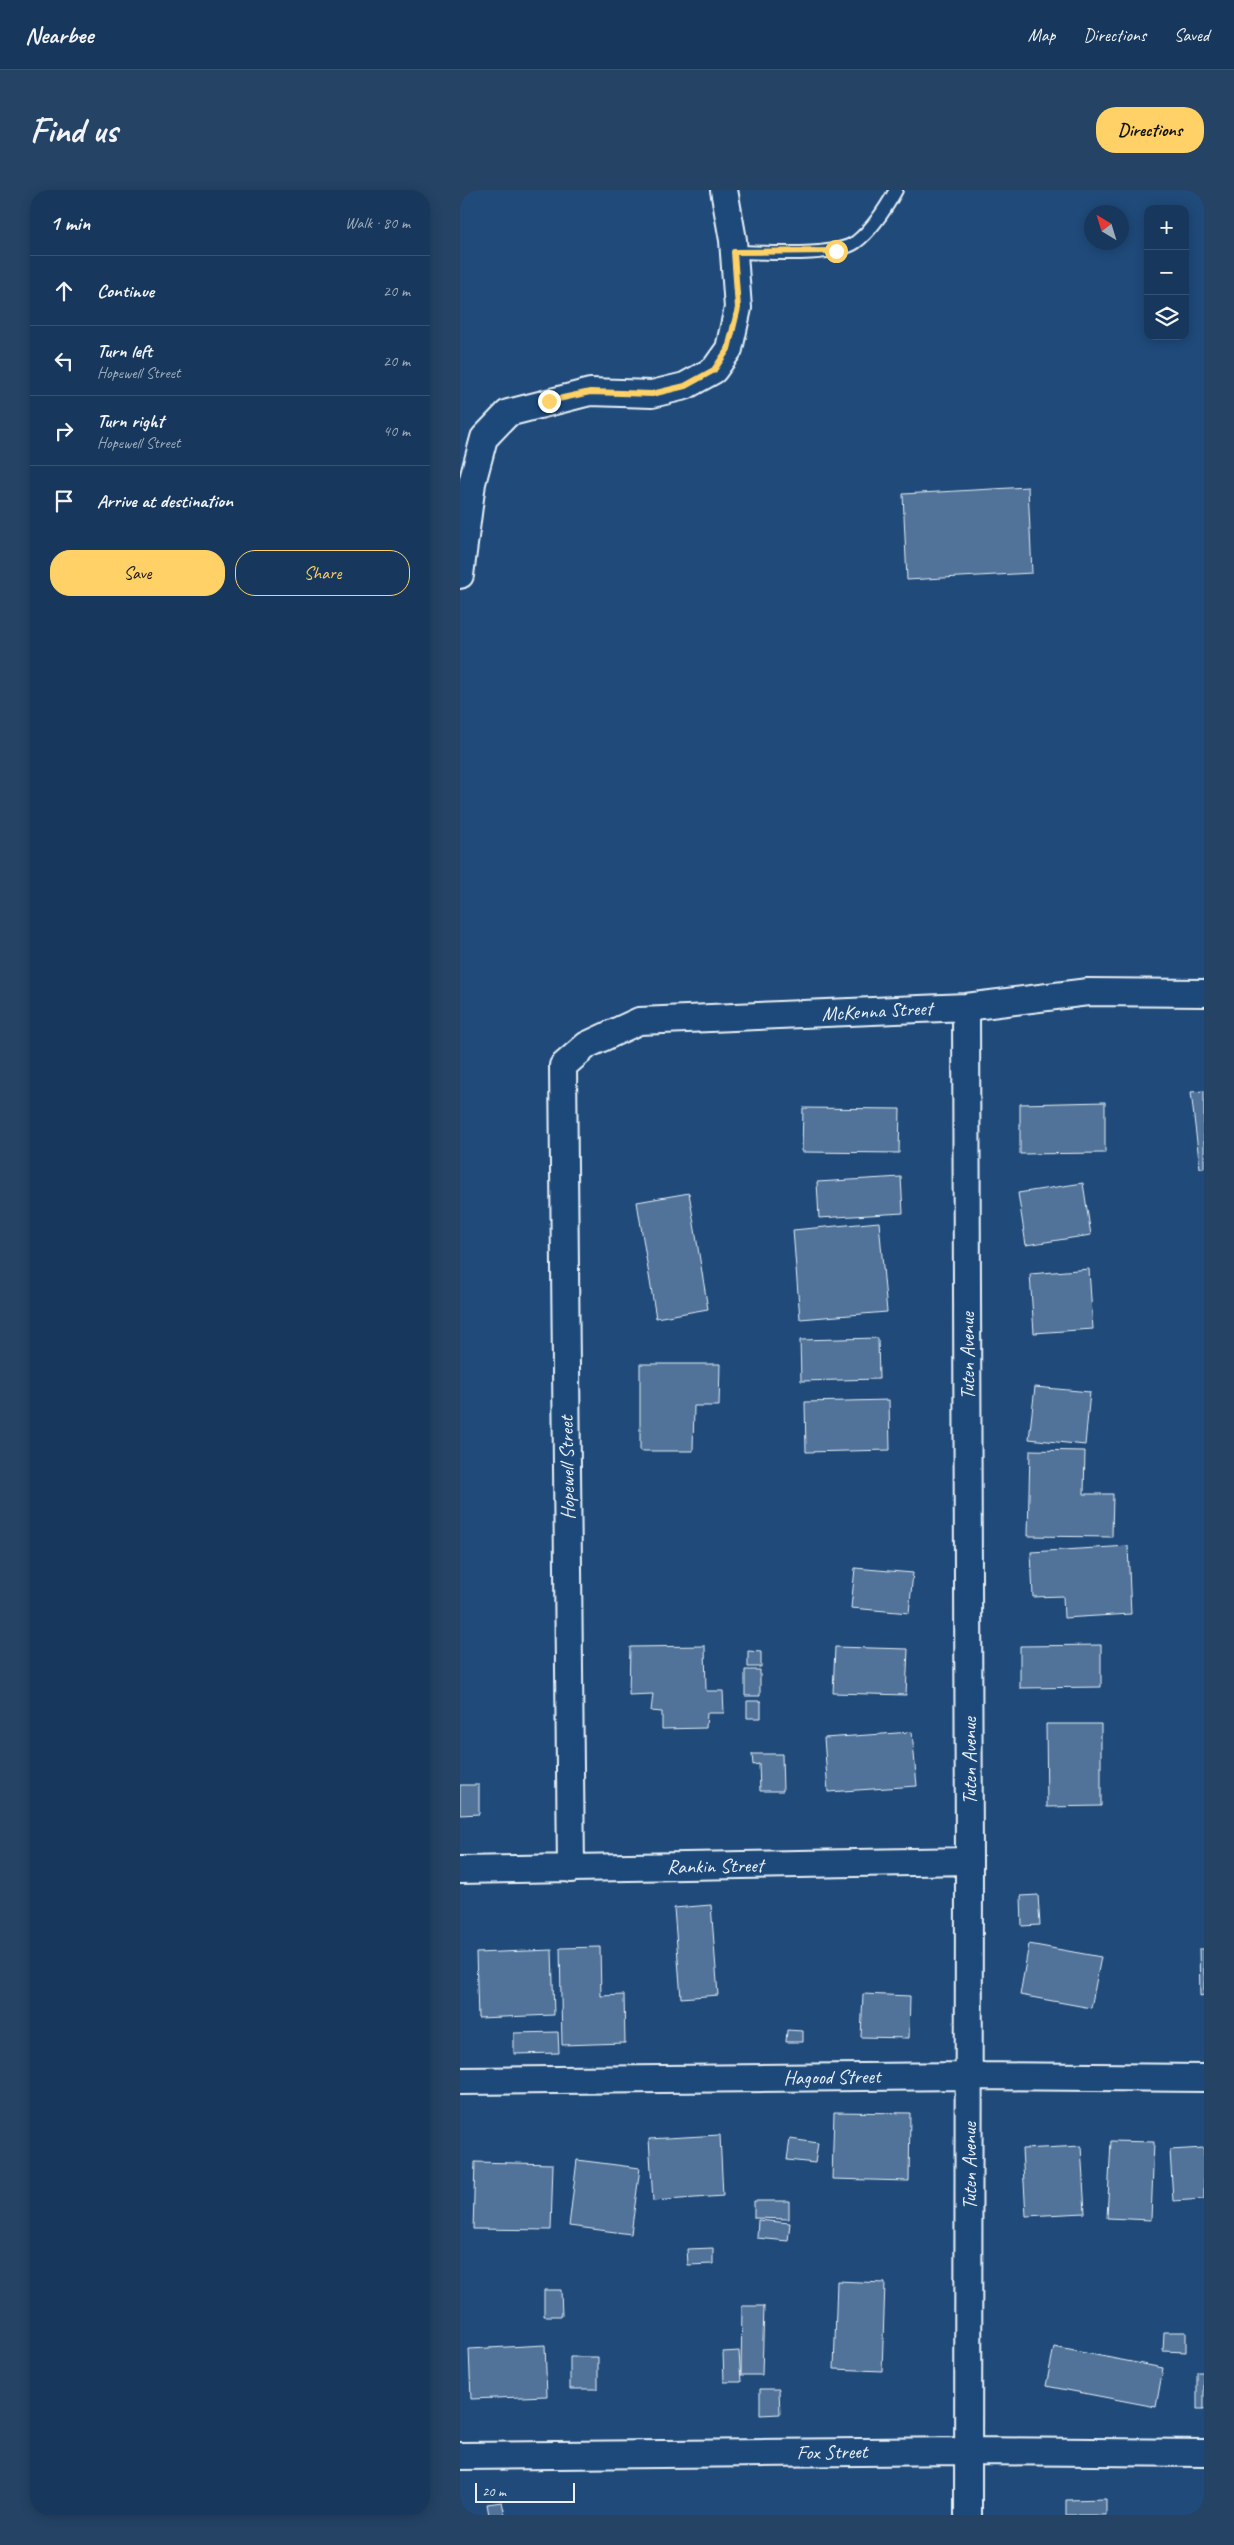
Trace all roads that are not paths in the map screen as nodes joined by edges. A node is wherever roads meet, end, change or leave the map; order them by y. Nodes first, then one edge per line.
1 (724, 190) edge
2 (896, 190) edge
3 (734, 252) junction
4 (460, 575) edge
5 (1204, 993) edge
6 (966, 1007) junction
7 (563, 1066) joint
8 (969, 1861) junction
9 (571, 1869) junction
10 (460, 1870) edge
11 (969, 2076) junction
12 (1204, 2078) edge
13 (460, 2081) edge
14 (967, 2451) junction
15 (1204, 2453) edge
16 (460, 2456) edge
17 (968, 2515) edge

1 - 3 street
2 - 3 lane
3 - 4 street
5 - 6 street, McKenna Street
6 - 7 street, McKenna Street
6 - 8 street, Tuten Avenue
7 - 9 street, Hopewell Street
8 - 9 street, Rankin Street
8 - 11 street, Tuten Avenue
9 - 10 street, Rankin Street
11 - 12 street, Hagood Street
11 - 13 street, Hagood Street
11 - 14 street, Tuten Avenue
14 - 15 street, Fox Street
14 - 16 street, Fox Street
14 - 17 street, Tuten Avenue

